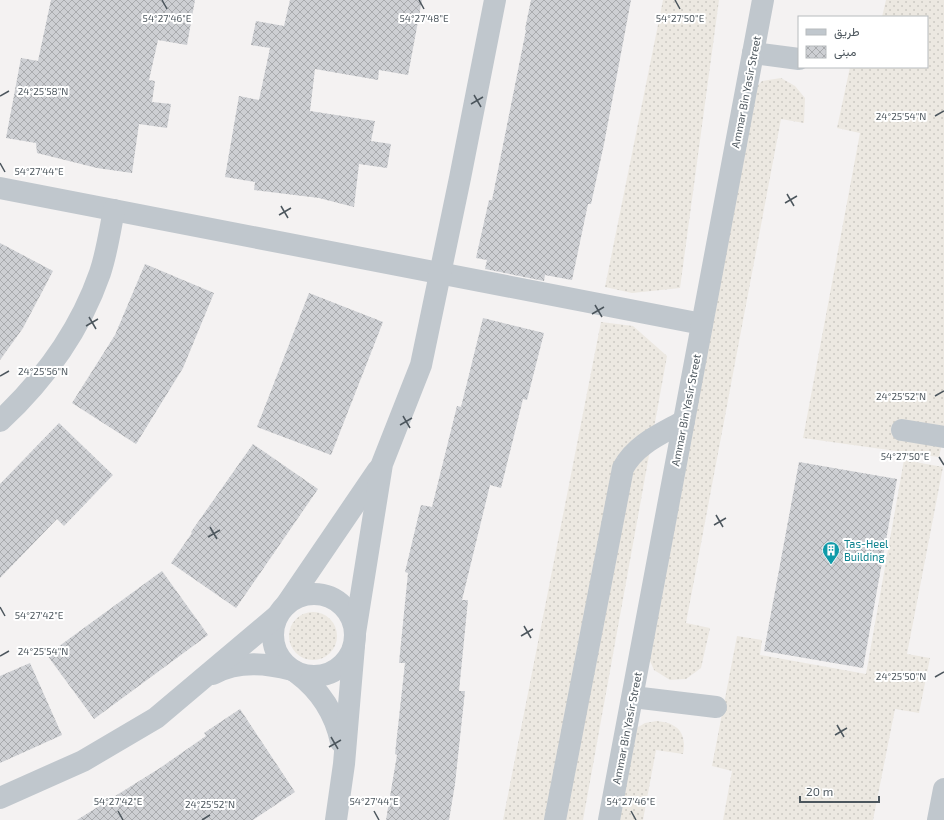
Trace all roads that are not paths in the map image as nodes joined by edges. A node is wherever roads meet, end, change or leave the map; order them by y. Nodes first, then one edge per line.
1 (494, 0) edge
2 (763, 0) edge
3 (753, 53) junction
4 (798, 59) edge
5 (0, 188) edge
6 (114, 210) junction
7 (440, 273) junction
8 (702, 324) junction
9 (0, 421) edge
10 (684, 421) junction
11 (902, 430) dead end
12 (944, 437) edge
13 (382, 464) junction
14 (282, 610) junction
15 (355, 634) junction
16 (295, 672) junction
17 (193, 685) junction
18 (632, 697) junction
19 (716, 707) dead end
20 (344, 760) junction
21 (944, 789) edge
22 (0, 798) edge
23 (336, 820) edge
24 (555, 820) edge
25 (609, 820) edge
26 (938, 820) edge

1 - 7 street
2 - 3 street, Ammar Bin Yasir Street
3 - 4 street
3 - 8 street, Ammar Bin Yasir Street
5 - 6 street
6 - 7 street
6 - 9 street
7 - 8 street
7 - 13 street
8 - 10 street, Ammar Bin Yasir Street
10 - 18 street, Ammar Bin Yasir Street
10 - 24 street
11 - 12 street
13 - 14 street
13 - 15 street
14 - 15 street
14 - 16 street
14 - 17 street
15 - 16 street
15 - 20 street
16 - 17 street
16 - 20 street
17 - 22 street
18 - 19 street
18 - 25 street, Ammar Bin Yasir Street
20 - 23 street
21 - 26 street

